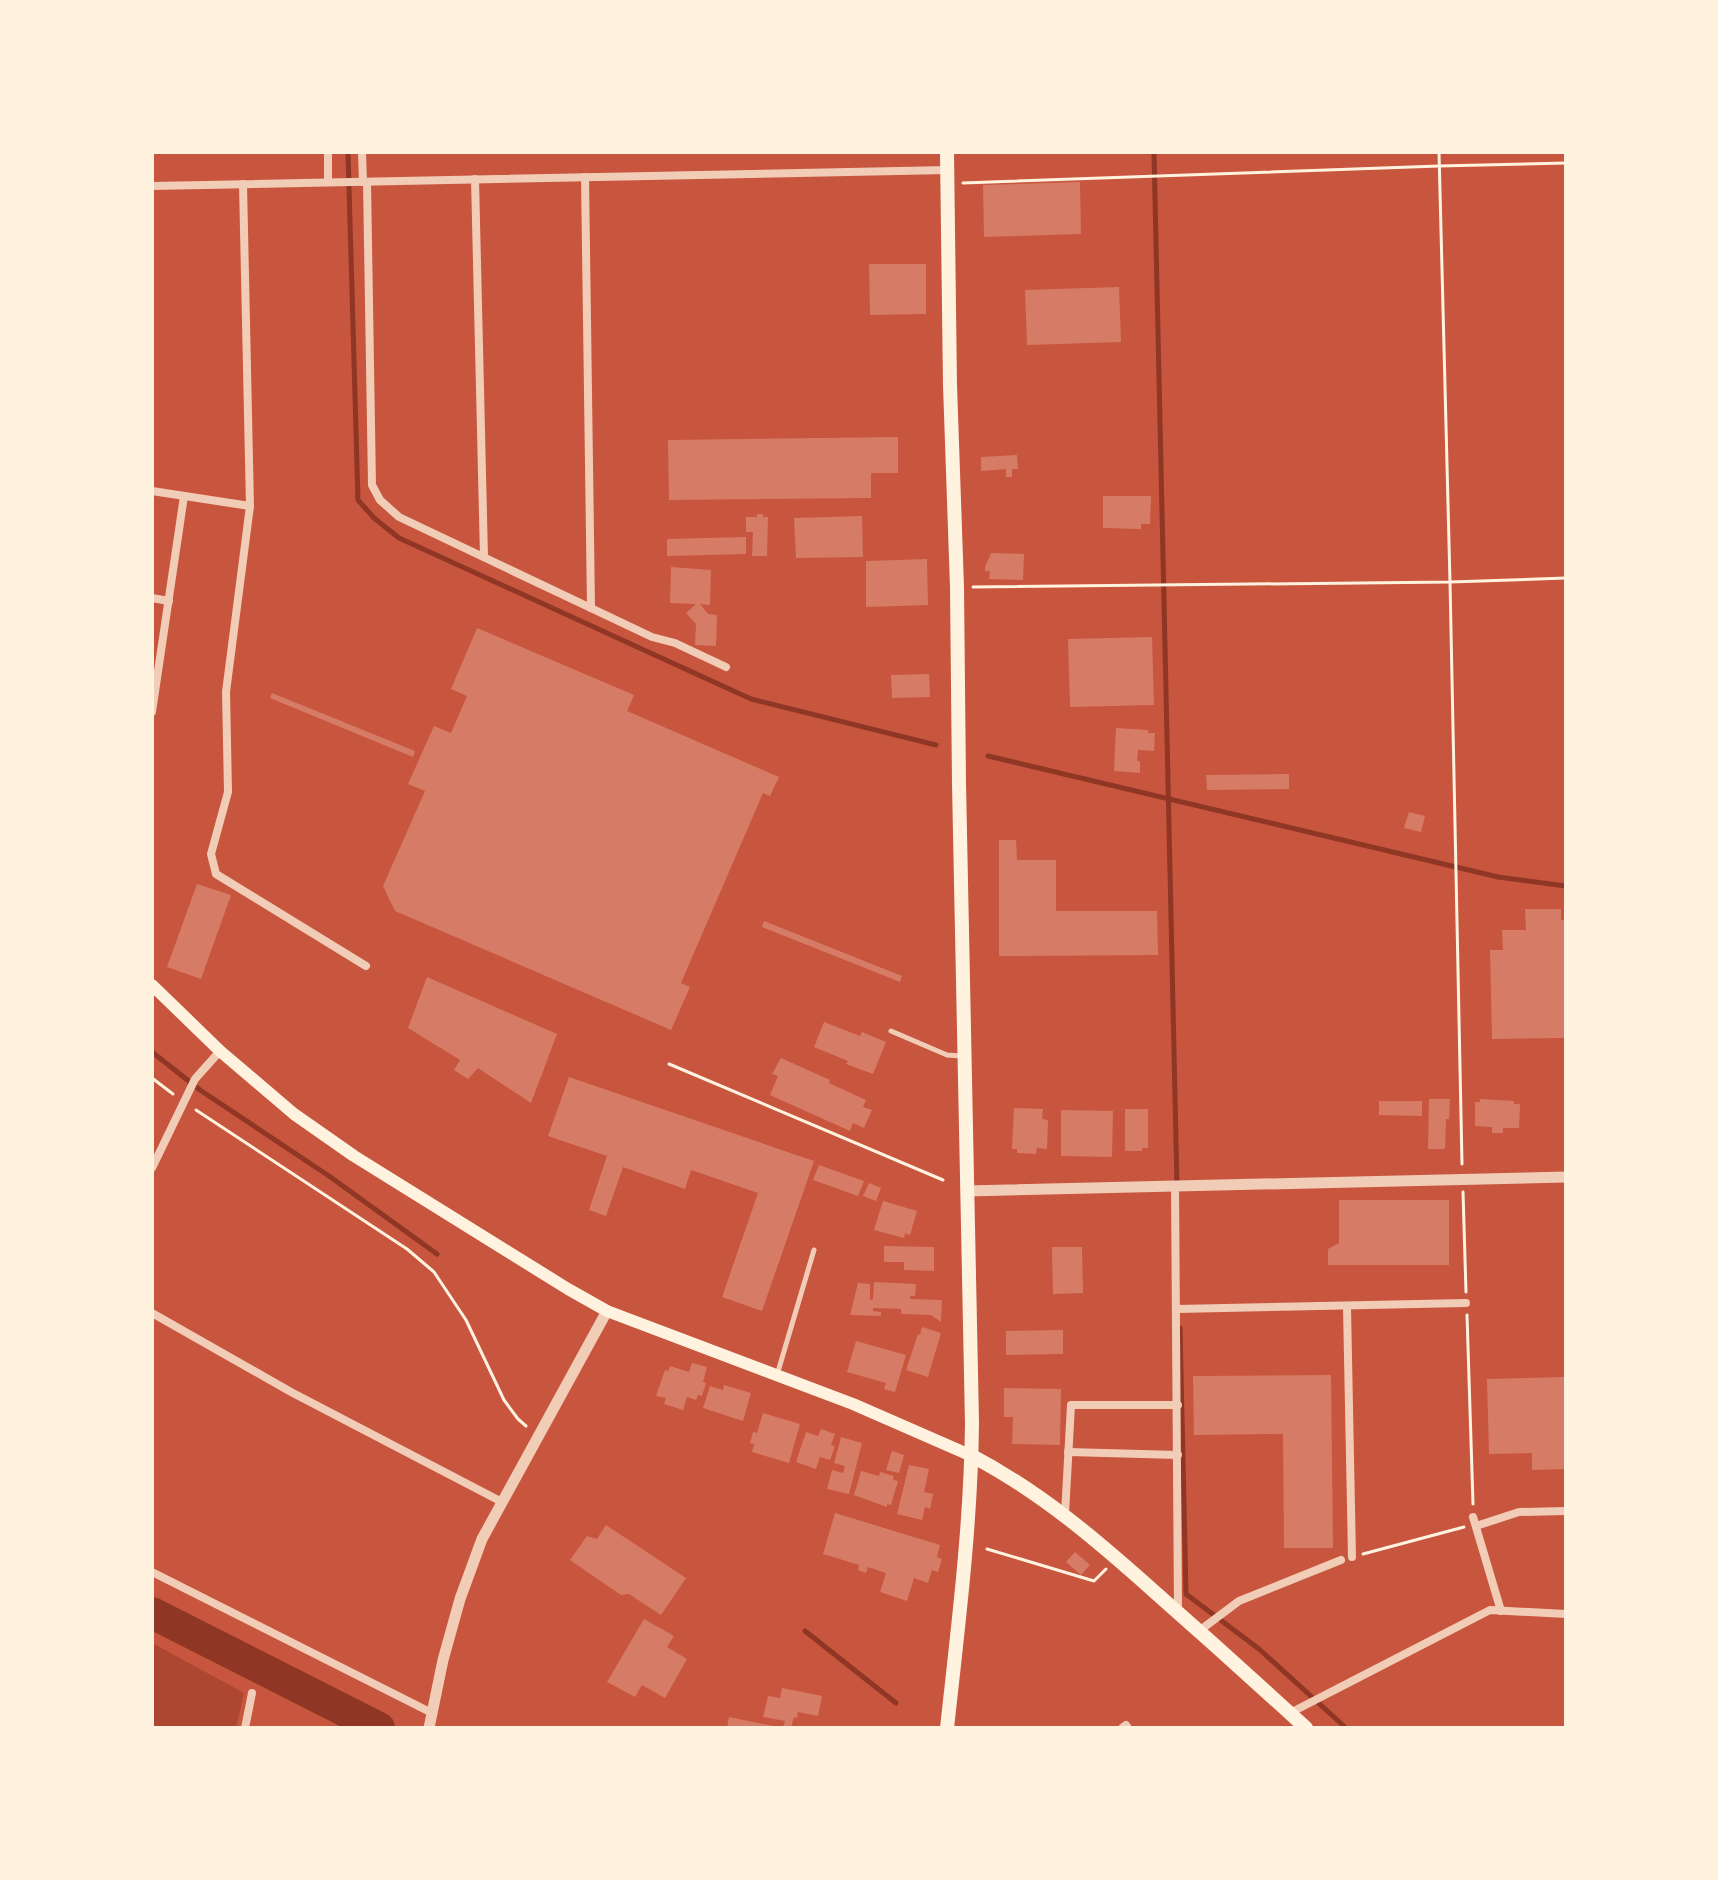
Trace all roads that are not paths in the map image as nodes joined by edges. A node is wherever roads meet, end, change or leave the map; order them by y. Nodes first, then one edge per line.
1 (328, 152) edge
2 (362, 152) edge
3 (947, 152) edge
4 (585, 177) junction
5 (948, 177) junction
6 (475, 179) junction
7 (328, 182) junction
8 (365, 182) junction
9 (243, 184) junction
10 (152, 186) edge
11 (152, 491) edge
12 (184, 496) junction
13 (250, 506) junction
14 (484, 557) junction
15 (152, 598) edge
16 (169, 601) junction
17 (591, 608) junction
18 (726, 667) dead end
19 (152, 712) edge
20 (366, 966) dead end
21 (152, 985) edge
22 (891, 1031) dead end
23 (220, 1051) junction
24 (964, 1057) junction
25 (152, 1168) edge
26 (1566, 1177) edge
27 (1175, 1185) junction
28 (967, 1191) junction
29 (814, 1250) dead end
30 (1466, 1303) road end
31 (1347, 1307) junction
32 (1177, 1309) junction
33 (607, 1311) junction
34 (152, 1313) edge
35 (777, 1375) junction
36 (1178, 1405) junction
37 (1068, 1452) junction
38 (1178, 1455) junction
39 (972, 1456) junction
40 (502, 1502) junction
41 (1566, 1511) edge
42 (1065, 1514) junction
43 (1352, 1557) road end
44 (1341, 1560) dead end
45 (152, 1572) edge
46 (1501, 1611) junction
47 (1178, 1612) junction
48 (1566, 1614) edge
49 (1199, 1631) junction
50 (252, 1693) dead end
51 (432, 1713) junction
52 (1290, 1713) junction
53 (245, 1728) edge
54 (429, 1728) edge
55 (947, 1728) edge
56 (1306, 1728) edge

1 - 7 street
2 - 8 street
3 - 5 main road
4 - 5 street
4 - 6 street
4 - 17 street
5 - 24 main road
6 - 8 street
6 - 14 street
7 - 8 street
7 - 9 street
8 - 14 street
9 - 10 street
9 - 13 street
11 - 12 street
12 - 13 street
12 - 16 street
13 - 20 street
14 - 17 street
15 - 16 street
16 - 19 street
17 - 18 street
21 - 23 main road
22 - 24 lane
23 - 25 street
23 - 33 main road
24 - 28 main road
26 - 27 street
27 - 28 street
27 - 32 street
28 - 39 main road
29 - 35 lane
30 - 31 street
31 - 32 street
31 - 43 street
32 - 36 street
33 - 35 main road
33 - 40 street
34 - 40 street
35 - 39 main road
36 - 37 street
36 - 38 street
37 - 38 street
37 - 42 street
38 - 47 street
39 - 42 main road
39 - 55 main road
40 - 51 street
41 - 46 street
42 - 47 main road
44 - 49 street
45 - 51 street
46 - 48 street
46 - 52 street
47 - 49 main road
49 - 52 main road
50 - 53 street
51 - 54 street
52 - 56 main road

